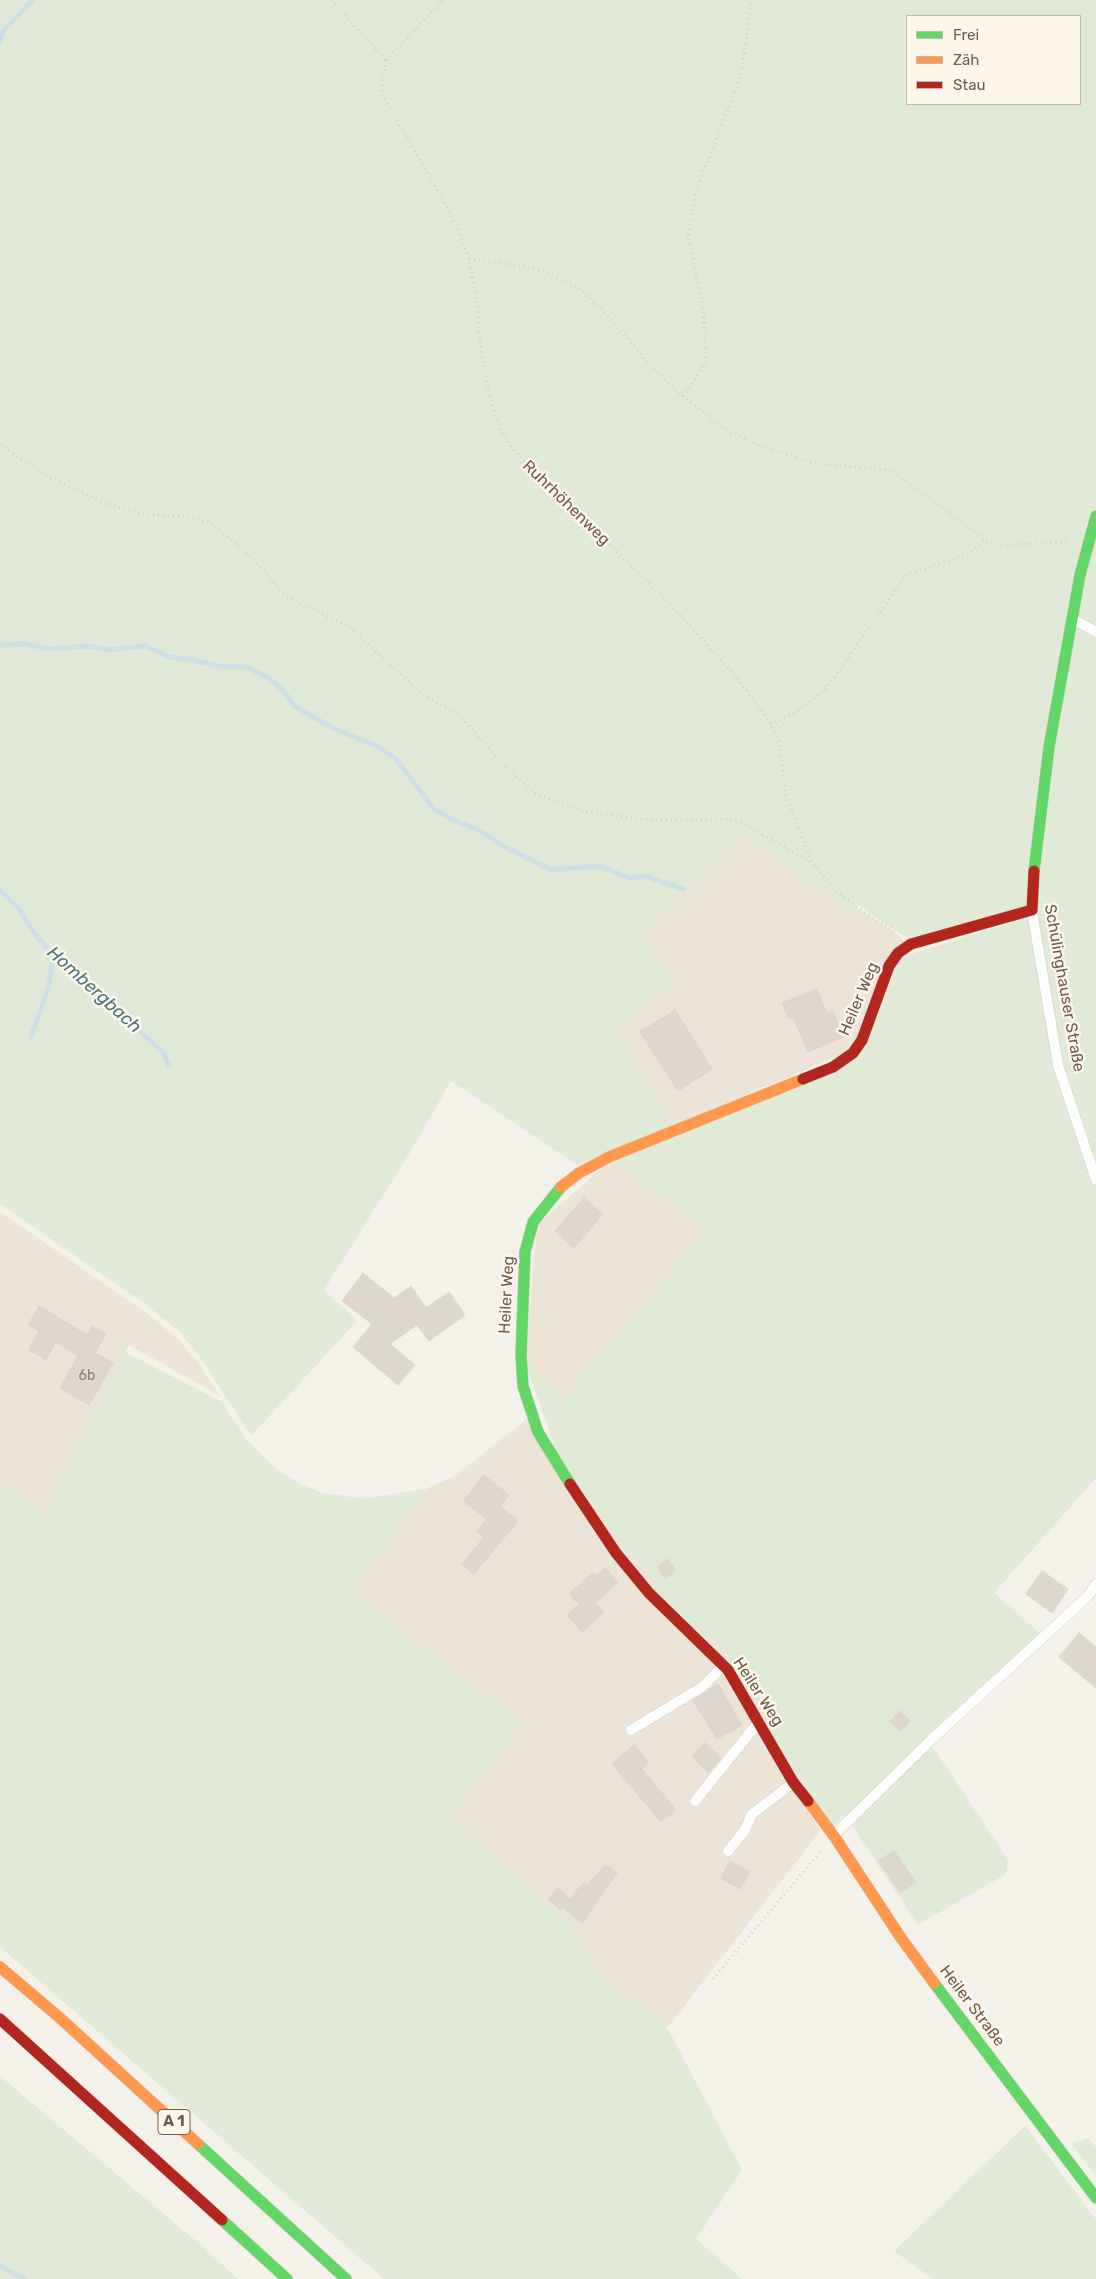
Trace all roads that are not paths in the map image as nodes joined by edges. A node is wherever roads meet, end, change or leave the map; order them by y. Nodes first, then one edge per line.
1 (1096, 516) edge
2 (1072, 619) junction
3 (1096, 632) edge
4 (1032, 910) junction
5 (1096, 1180) edge
6 (1096, 1584) edge
7 (724, 1665) junction
8 (759, 1721) junction
9 (631, 1730) dead end
10 (793, 1782) junction
11 (695, 1800) dead end
12 (831, 1832) junction
13 (728, 1851) dead end
14 (0, 1967) edge
15 (0, 2020) edge
16 (1096, 2198) edge
17 (286, 2279) edge
18 (346, 2279) edge

1 - 2 main road, Schülinghauser Straße
2 - 3 lane
2 - 4 main road, Schülinghauser Straße
4 - 5 lane, Schülinghauser Straße
4 - 7 main road, Heiler Weg
6 - 12 lane
7 - 8 main road, Heiler Weg
7 - 9 lane
8 - 10 main road, Heiler Weg
8 - 11 lane
10 - 12 main road, Heiler Weg
10 - 13 lane
12 - 16 main road, Heiler Straße
14 - 18 main road, A 1
15 - 17 main road, A 1

